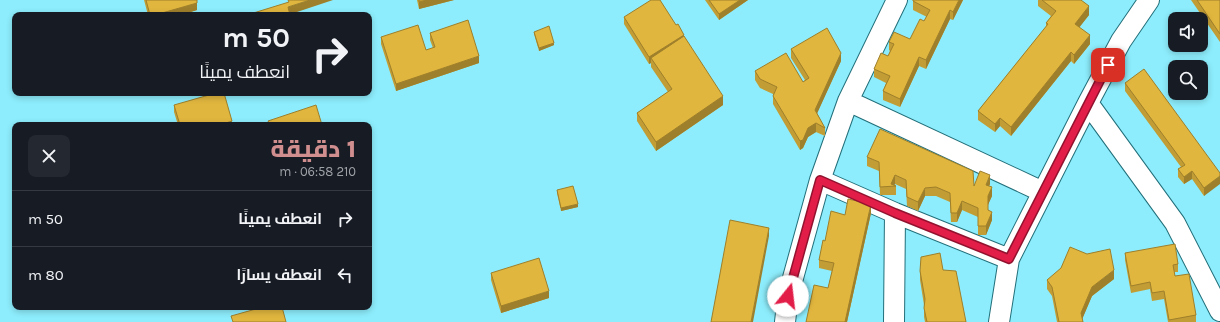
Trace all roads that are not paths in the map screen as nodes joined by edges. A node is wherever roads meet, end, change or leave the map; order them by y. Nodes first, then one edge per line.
1 (897, 0) edge
2 (1149, 0) edge
3 (848, 101) junction
4 (1088, 103) junction
5 (820, 180) junction
6 (1043, 192) junction
7 (895, 213) junction
8 (1009, 259) junction
9 (1220, 311) edge
10 (784, 322) edge
11 (894, 322) edge
12 (999, 322) edge

1 - 3 street
2 - 4 street
3 - 5 street
3 - 6 street
4 - 6 street
4 - 9 street
5 - 7 street
5 - 10 street
6 - 8 street
7 - 8 street
7 - 11 street
8 - 12 street

